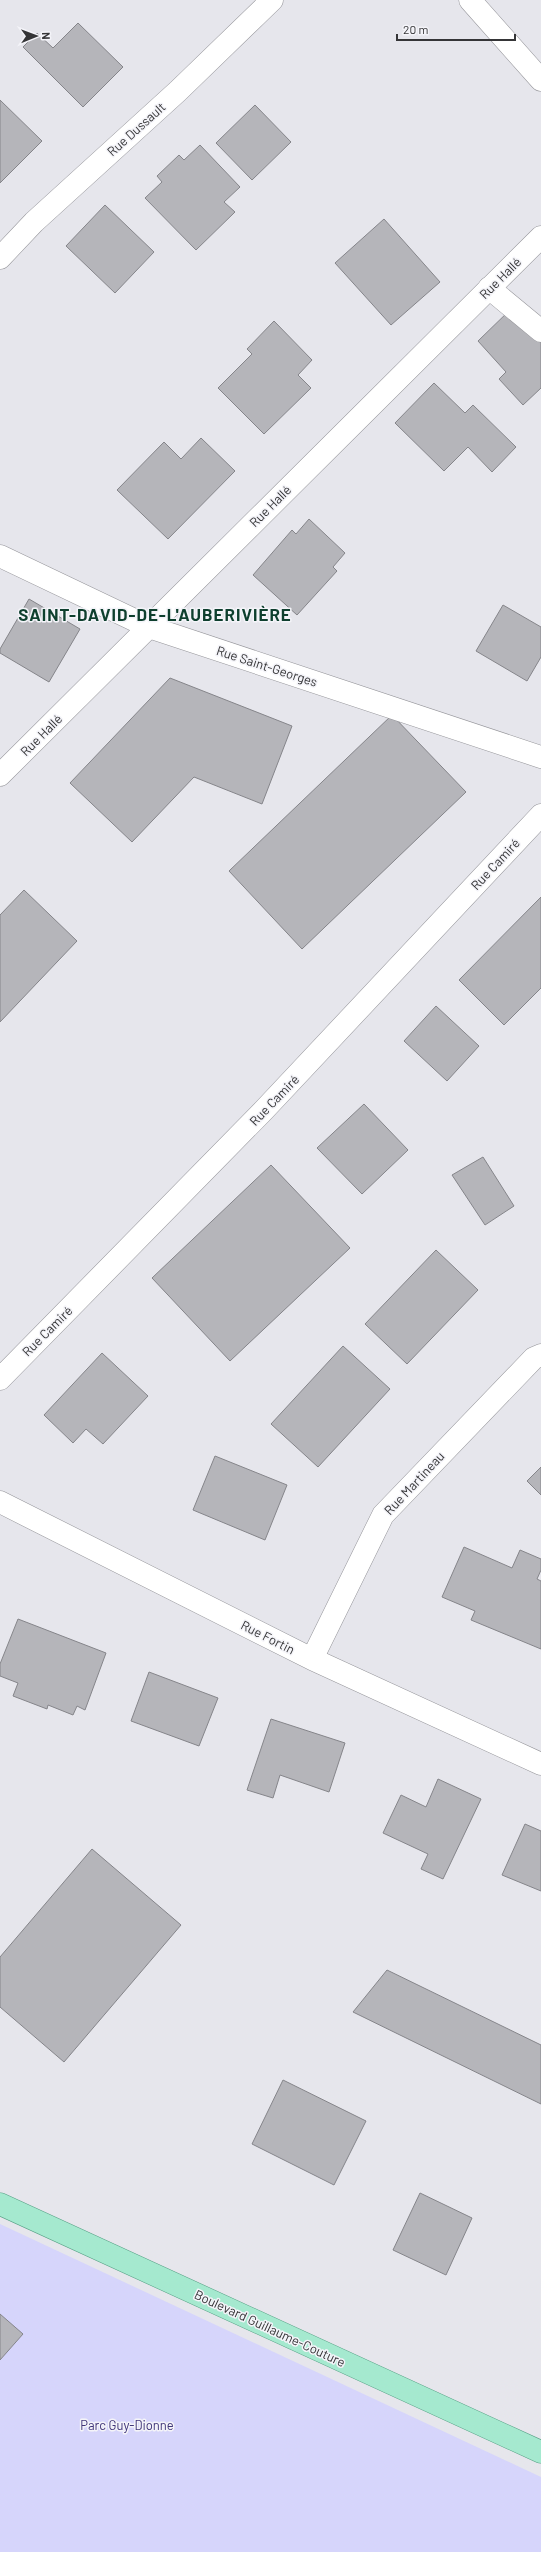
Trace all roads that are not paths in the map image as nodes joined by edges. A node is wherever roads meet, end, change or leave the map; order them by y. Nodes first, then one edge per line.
1 (272, 0) edge
2 (470, 0) edge
3 (541, 80) edge
4 (541, 237) edge
5 (0, 258) edge
6 (489, 288) junction
7 (541, 331) edge
8 (0, 556) edge
9 (149, 627) junction
10 (541, 757) edge
11 (0, 775) edge
12 (541, 815) edge
13 (541, 1355) edge
14 (0, 1379) edge
15 (0, 1502) edge
16 (312, 1659) junction
17 (541, 1764) edge
18 (0, 2204) edge
19 (541, 2452) edge

1 - 5 street, Rue Dussault
2 - 3 street
4 - 6 street, Rue Hallé
6 - 7 street
6 - 9 street, Rue Hallé
8 - 9 street, Rue Saint-Georges
9 - 10 street, Rue Saint-Georges
9 - 11 street, Rue Hallé
12 - 14 street, Rue Camiré
13 - 16 street, Rue Martineau
15 - 16 street, Rue Fortin
16 - 17 street, Rue Fortin
18 - 19 main road, Boulevard Guillaume-Couture

